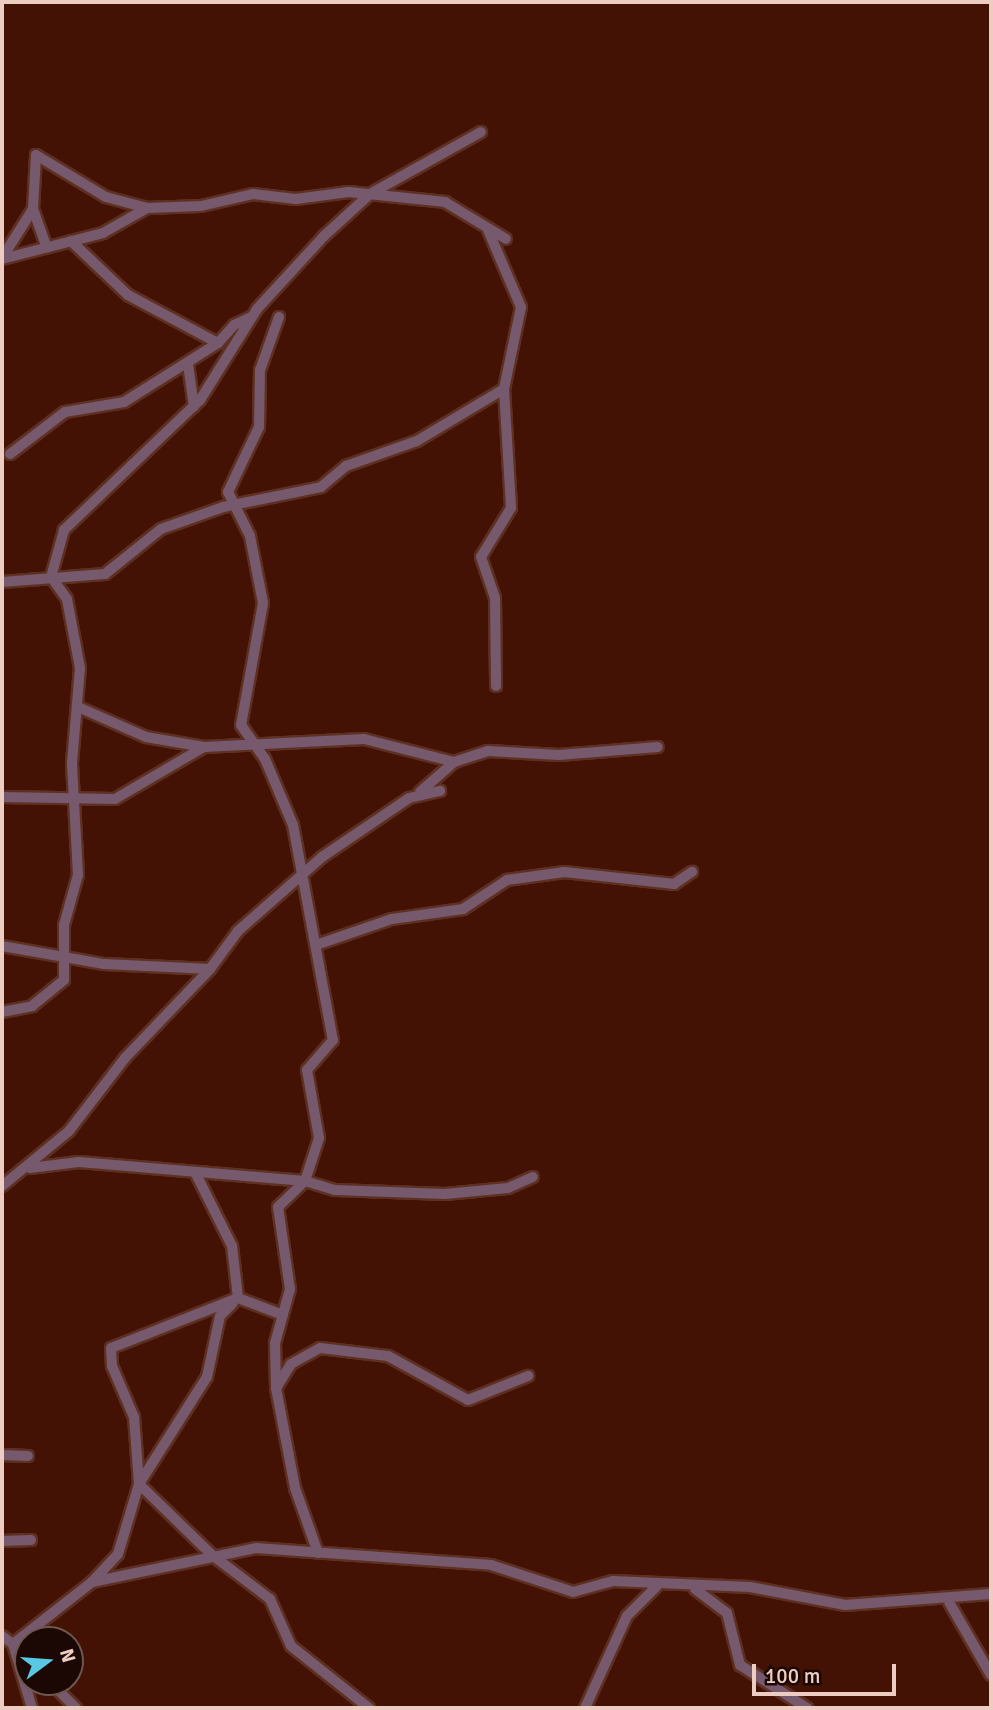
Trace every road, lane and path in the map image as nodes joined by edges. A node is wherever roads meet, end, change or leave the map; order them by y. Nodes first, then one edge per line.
1 (481, 132) dead end
2 (370, 194) junction
3 (147, 208) junction
4 (33, 209) junction
5 (488, 229) junction
6 (506, 239) dead end
7 (71, 241) junction
8 (47, 248) junction
9 (2, 259) edge
10 (251, 317) junction
11 (279, 317) dead end
12 (218, 344) junction
13 (188, 364) junction
14 (504, 389) junction
15 (194, 407) junction
16 (10, 454) dead end
17 (231, 506) junction
18 (51, 577) junction
19 (2, 582) edge
20 (496, 686) dead end
21 (78, 707) junction
22 (251, 746) junction
23 (204, 747) junction
24 (658, 747) dead end
25 (454, 762) junction
26 (440, 791) dead end
27 (420, 792) junction
28 (2, 797) edge
29 (75, 800) junction
30 (692, 872) dead end
31 (302, 875) junction
32 (316, 945) junction
33 (2, 946) edge
34 (64, 956) junction
35 (210, 969) junction
36 (2, 1012) edge
37 (30, 1168) junction
38 (195, 1172) junction
39 (533, 1177) dead end
40 (305, 1181) junction
41 (2, 1186) edge
42 (238, 1298) junction
43 (283, 1315) junction
44 (528, 1376) dead end
45 (276, 1388) junction
46 (2, 1455) edge
47 (28, 1456) dead end
48 (139, 1484) junction
49 (31, 1540) dead end
50 (2, 1541) edge
51 (318, 1553) junction
52 (212, 1555) junction
53 (92, 1583) junction
54 (657, 1586) junction
55 (694, 1588) junction
56 (991, 1594) edge
57 (948, 1602) junction
58 (2, 1636) edge
59 (13, 1644) junction
60 (991, 1675) edge
61 (32, 1708) edge
62 (369, 1708) edge
63 (585, 1708) edge
64 (807, 1708) edge

1 - 2 street
2 - 3 street
2 - 5 street
2 - 10 street
3 - 4 street
3 - 7 street
4 - 8 street
4 - 9 street
5 - 6 street
5 - 14 street
7 - 8 street
7 - 12 street
8 - 9 street
10 - 12 street
10 - 15 street
11 - 17 street
12 - 13 street
13 - 15 street
13 - 16 street
14 - 17 street
14 - 20 street
15 - 18 street
17 - 18 street
17 - 22 street
18 - 19 street
18 - 21 street
21 - 23 street
21 - 29 street
22 - 23 street
22 - 25 street
22 - 31 street
23 - 29 street
24 - 25 street
25 - 27 street
26 - 27 street
27 - 31 street
28 - 29 street
29 - 34 street
30 - 32 street
31 - 32 street
31 - 35 street
32 - 40 street
33 - 34 street
34 - 35 street
34 - 36 street
35 - 37 street
37 - 38 street
37 - 41 street
38 - 40 street
38 - 42 street
39 - 40 street
40 - 43 street
42 - 43 street
42 - 48 street
42 - 48 street
43 - 45 street
44 - 45 street
45 - 51 street
46 - 47 street
48 - 52 street
48 - 53 street
49 - 50 street
51 - 52 street
51 - 54 street
52 - 53 street
52 - 62 street
53 - 59 street
54 - 55 street
54 - 63 street
55 - 57 street
55 - 64 street
56 - 57 street
57 - 60 street
58 - 59 street
59 - 61 street

